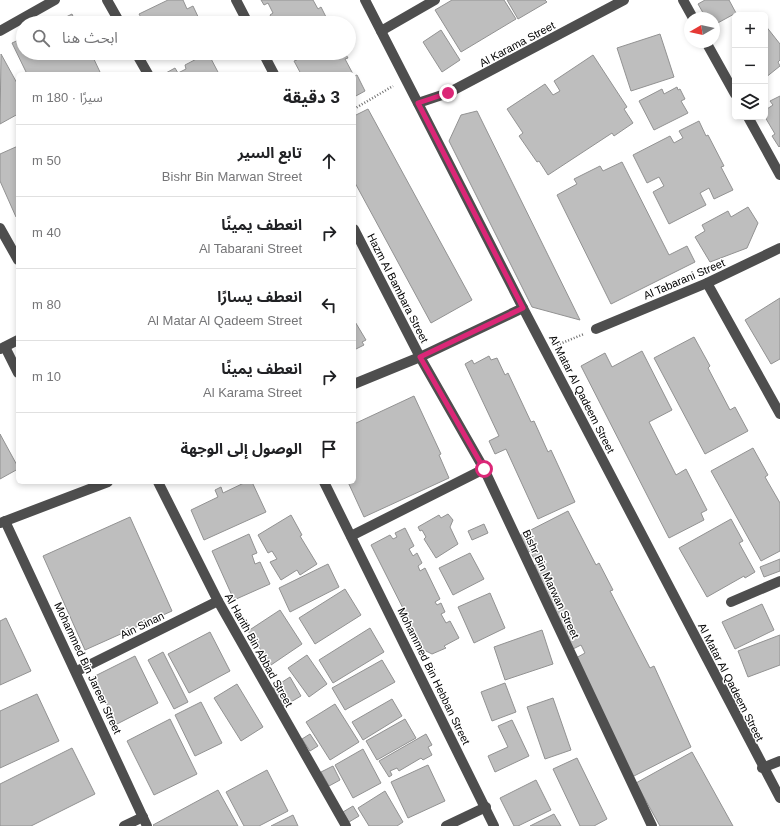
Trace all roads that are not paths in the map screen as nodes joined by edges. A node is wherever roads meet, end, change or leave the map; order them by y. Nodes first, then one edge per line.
1 (55, 0) edge
2 (107, 0) edge
3 (236, 0) edge
4 (365, 0) edge
5 (435, 0) edge
6 (624, 0) edge
7 (683, 0) edge
8 (690, 12) edge
9 (27, 16) edge
10 (116, 16) edge
11 (244, 16) edge
12 (16, 22) edge
13 (0, 31) edge
14 (381, 31) junction
15 (709, 48) edge
16 (140, 60) edge
17 (267, 60) edge
18 (147, 72) edge
19 (273, 72) edge
20 (732, 89) edge
21 (418, 103) junction
22 (750, 120) edge
23 (780, 175) edge
24 (0, 228) edge
25 (356, 233) edge
26 (780, 248) edge
27 (16, 256) edge
28 (707, 283) junction
29 (523, 308) junction
30 (596, 329) road end
31 (16, 341) edge
32 (2, 348) edge
33 (420, 357) junction
34 (16, 371) edge
35 (356, 383) edge
36 (780, 414) edge
37 (484, 469) junction
38 (103, 484) edge
39 (159, 484) edge
40 (325, 484) edge
41 (2, 522) edge
42 (351, 536) junction
43 (780, 581) edge
44 (218, 601) junction
45 (731, 602) dead end
46 (77, 671) junction
47 (780, 761) edge
48 (762, 768) junction
49 (780, 798) edge
50 (486, 807) junction
51 (145, 822) edge
52 (124, 826) edge
53 (346, 826) edge
54 (446, 826) edge
55 (494, 826) edge
56 (652, 826) edge

1 - 9 street
2 - 10 street
3 - 11 street
4 - 14 street, Al Matar Al Qadeem Street
5 - 14 street
6 - 21 street, Al Karama Street
7 - 8 street
12 - 13 street
14 - 21 street, Al Matar Al Qadeem Street
15 - 20 street
16 - 18 street
17 - 19 street
21 - 29 street, Al Matar Al Qadeem Street
22 - 23 street
24 - 27 street
25 - 33 street, Hazm Al Bambara Street
26 - 28 street, Al Tabarani Street
28 - 30 street, Al Tabarani Street
28 - 36 street
29 - 33 street
29 - 48 street, Al Matar Al Qadeem Street
31 - 32 street
32 - 34 street
33 - 35 street
33 - 37 street, Bishr Bin Marwan Street
37 - 42 street
37 - 56 street, Bishr Bin Marwan Street
38 - 41 street
39 - 44 street, Al Harith Bin Abbad Street
40 - 42 street, Mohammed Bin Hebban Street
41 - 46 street, Mohammed Bin Jareer Street
42 - 50 street, Mohammed Bin Hebban Street
43 - 45 street
44 - 46 street, Ain Sinan
44 - 53 street, Al Harith Bin Abbad Street
46 - 51 street, Mohammed Bin Jareer Street
47 - 48 street
48 - 49 street, Al Matar Al Qadeem Street
50 - 54 street
50 - 55 street, Mohammed Bin Hebban Street
51 - 52 street

